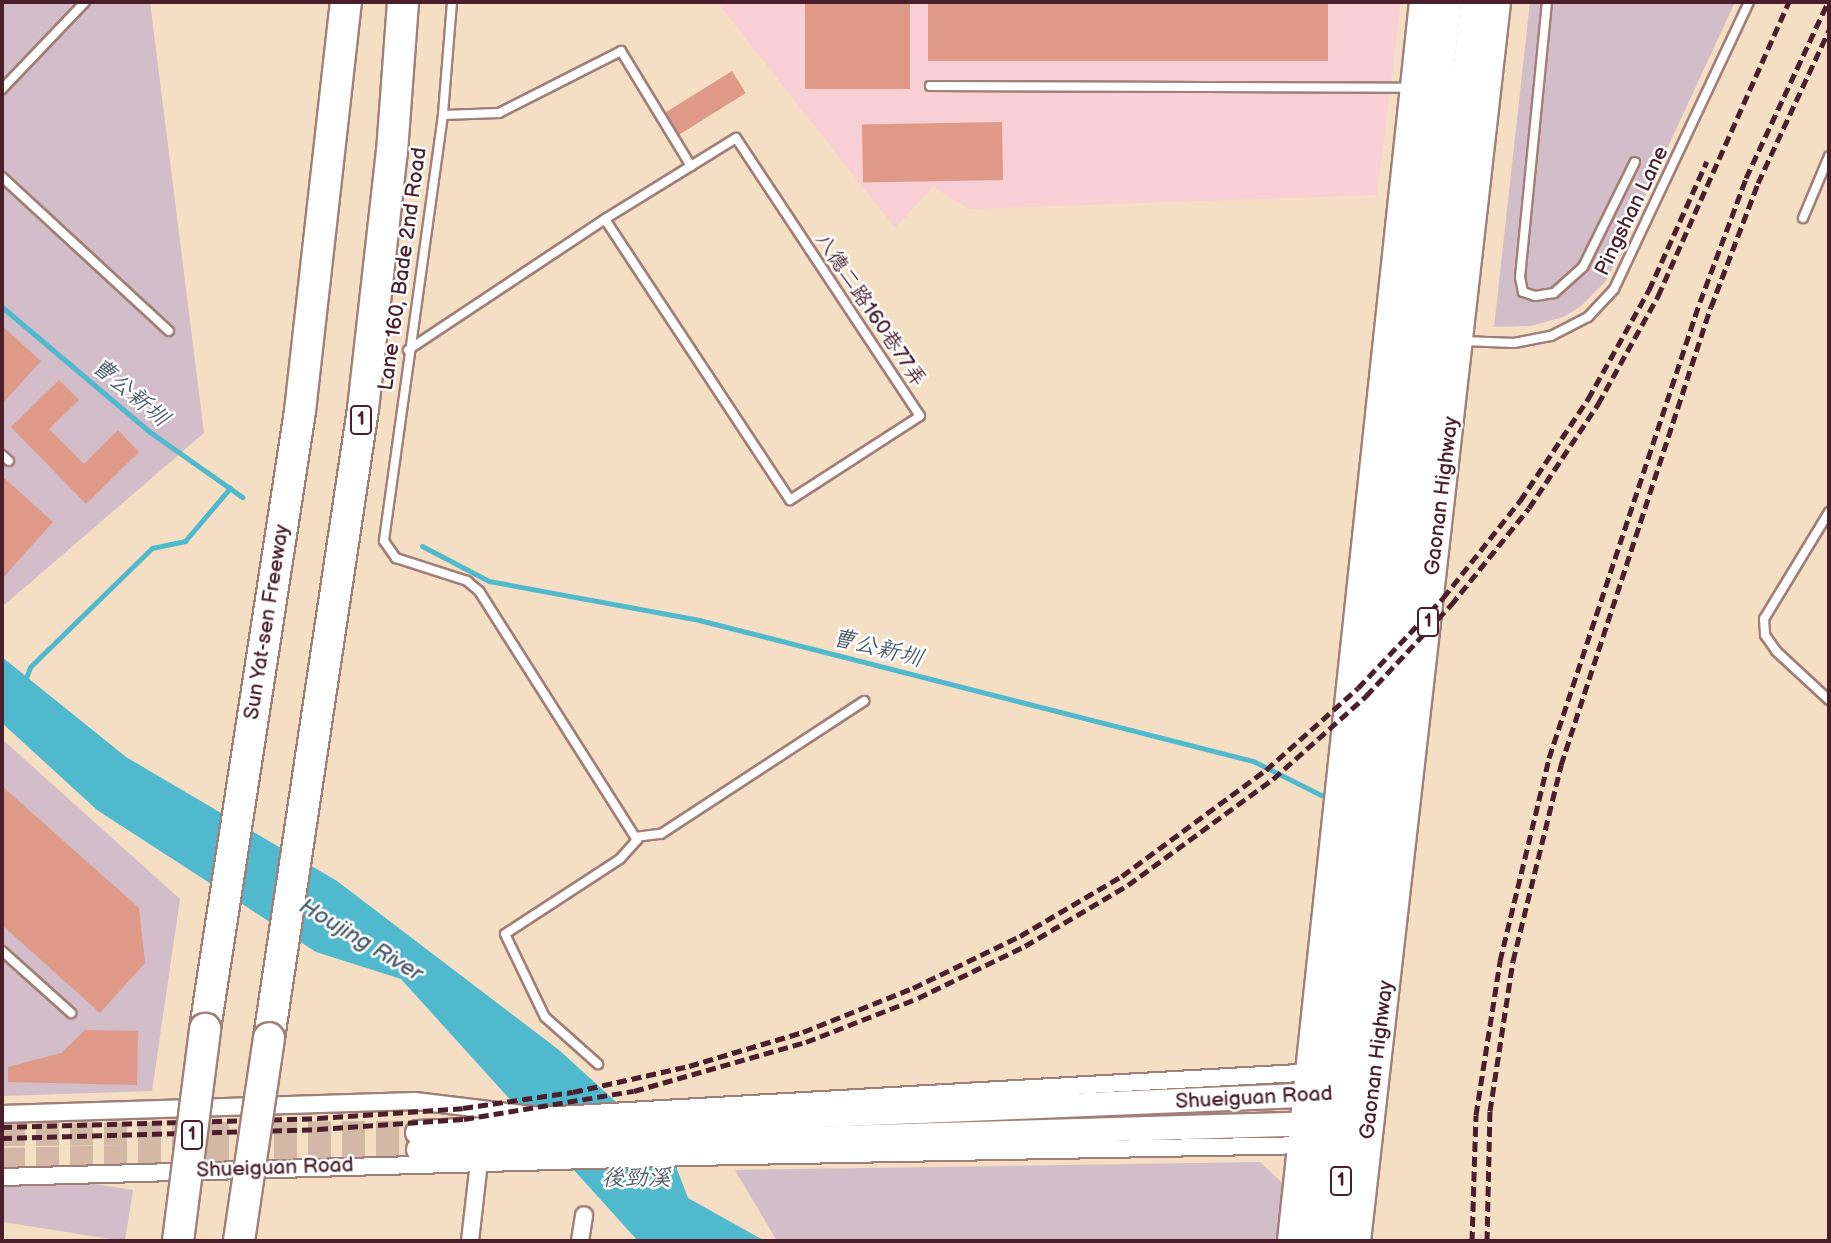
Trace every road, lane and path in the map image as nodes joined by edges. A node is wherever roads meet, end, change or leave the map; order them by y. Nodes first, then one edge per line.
1 (85, 2) edge
2 (345, 2) edge
3 (403, 2) edge
4 (452, 2) edge
5 (1423, 2) edge
6 (1448, 2) edge
7 (1474, 2) edge
8 (1497, 2) edge
9 (1547, 2) edge
10 (1749, 2) edge
11 (930, 86) dead end
12 (1426, 88) junction
13 (2, 89) edge
14 (443, 115) junction
15 (1829, 156) edge
16 (1635, 162) dead end
17 (691, 166) junction
18 (2, 177) edge
19 (1803, 218) dead end
20 (605, 219) junction
21 (169, 331) dead end
22 (1387, 334) junction
23 (1438, 339) junction
24 (408, 351) junction
25 (1829, 512) edge
26 (1829, 700) edge
27 (864, 701) dead end
28 (635, 837) junction
29 (2, 951) edge
30 (71, 1013) dead end
31 (598, 1064) dead end
32 (1337, 1084) junction
33 (2, 1114) edge
34 (688, 1131) junction
35 (1331, 1132) junction
36 (545, 1137) junction
37 (418, 1140) tunnel mouth
38 (480, 1145) junction
39 (2, 1177) edge
40 (584, 1215) dead end
41 (178, 1241) edge
42 (239, 1241) edge
43 (470, 1241) edge
44 (580, 1241) edge
45 (1291, 1241) edge
46 (1313, 1241) edge
47 (1335, 1241) edge
48 (1357, 1241) edge

1 - 13 lane
2 - 41 highway, Sun Yat-sen Freeway / 1, bridge
3 - 42 highway, 1, bridge
4 - 14 lane, Lane 160, Bade 2nd Road
5 - 12 main road, Gaonan Highway / 1
6 - 12 main road, Gaonan Highway / 1
7 - 23 main road, Gaonan Highway / 1
8 - 23 main road, Gaonan Highway / 1
9 - 16 lane
10 - 23 lane, Pingshan Lane
11 - 12 lane
12 - 22 main road, Gaonan Highway / 1
12 - 23 main road, Gaonan Highway / 1
14 - 17 lane
14 - 24 lane, Lane 160, Bade 2nd Road
15 - 19 lane
17 - 20 lane, 八德二路160巷77弄
17 - 20 lane, 八德二路160巷77弄
18 - 21 lane
20 - 24 lane, 八德二路160巷77弄
22 - 23 lane, Pingshan Lane
22 - 32 main road, Gaonan Highway / 1
23 - 32 main road, Gaonan Highway / 1
23 - 32 main road, Gaonan Highway / 1
24 - 28 lane, Lane 160, Bade 2nd Road
25 - 26 lane
27 - 28 lane
28 - 31 lane
29 - 30 lane
32 - 34 street, Shueiguan Road
32 - 35 main road, Gaonan Highway / 1
32 - 35 main road, Gaonan Highway / 1
33 - 36 street
34 - 35 street, Shueiguan Road
34 - 36 street
34 - 36 street
35 - 45 main road, Gaonan Highway / 1
35 - 46 main road, Gaonan Highway / 1
35 - 47 main road, Gaonan Highway / 1
35 - 48 main road, Gaonan Highway / 1
36 - 38 street, Shueiguan Road
36 - 38 street, Shueiguan Road
37 - 38 street, Shueiguan Road
38 - 39 street, Shueiguan Road
38 - 43 street
40 - 44 street

